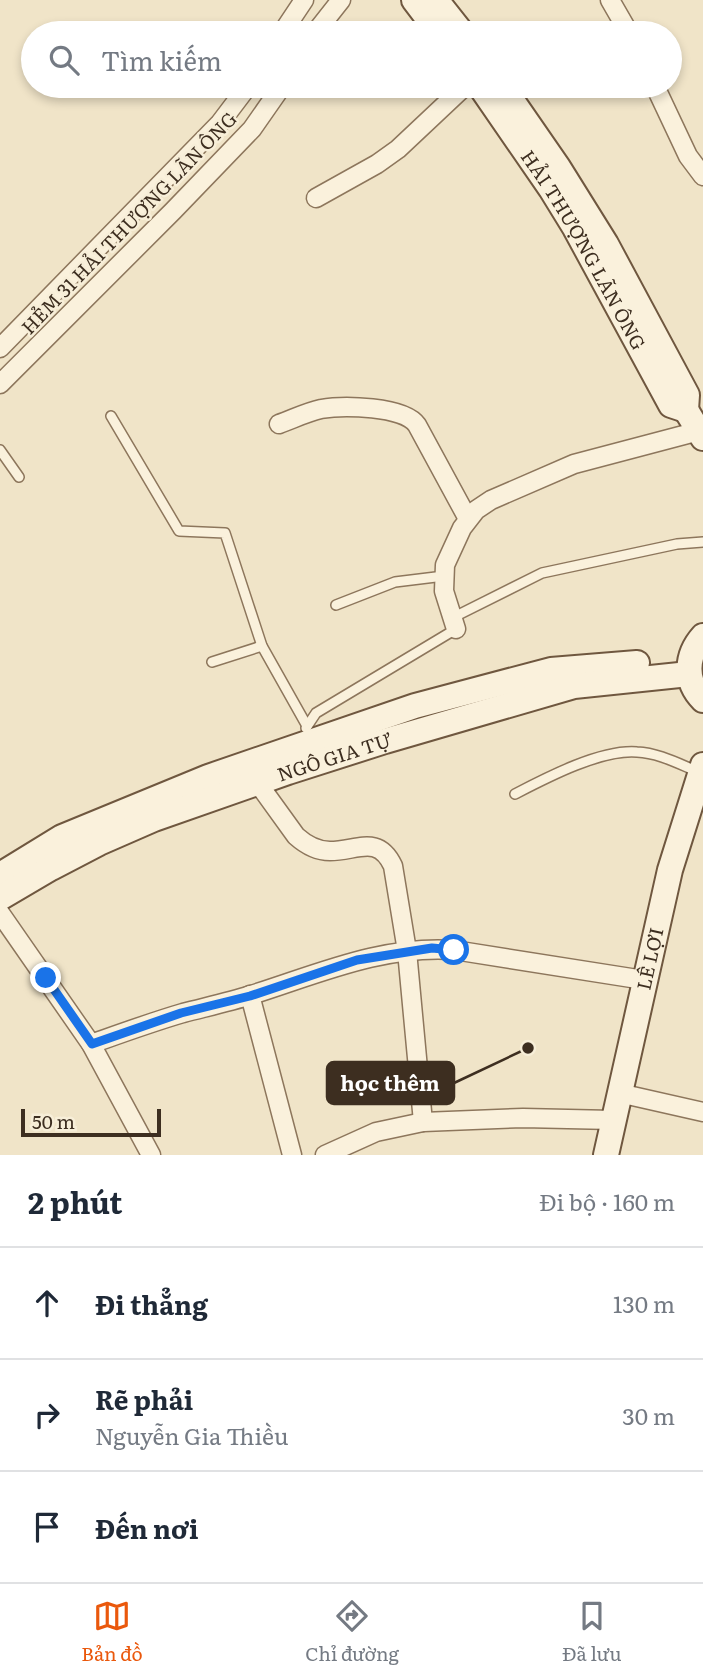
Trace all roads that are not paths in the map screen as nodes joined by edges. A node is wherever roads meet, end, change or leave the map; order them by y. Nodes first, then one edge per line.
1 (304, 0) edge
2 (341, 0) edge
3 (414, 0) edge
4 (436, 0) edge
5 (610, 0) edge
6 (290, 21) edge
7 (324, 21) edge
8 (430, 21) edge
9 (453, 21) edge
10 (622, 21) edge
11 (239, 98) edge
12 (274, 98) edge
13 (453, 98) edge
14 (488, 98) edge
15 (510, 98) edge
16 (660, 98) edge
17 (703, 176) edge
18 (316, 198) dead end
19 (0, 348) edge
20 (0, 384) edge
21 (685, 410) junction
22 (111, 416) dead end
23 (279, 425) dead end
24 (701, 435) edge
25 (0, 450) edge
26 (19, 477) dead end
27 (468, 519) junction
28 (703, 542) edge
29 (444, 576) junction
30 (336, 605) dead end
31 (454, 623) junction
32 (703, 636) edge
33 (262, 646) junction
34 (212, 662) dead end
35 (689, 666) junction
36 (703, 700) edge
37 (307, 726) junction
38 (294, 759) junction
39 (702, 769) edge
40 (253, 773) junction
41 (515, 794) dead end
42 (0, 875) edge
43 (0, 898) edge
44 (0, 913) edge
45 (407, 951) junction
46 (644, 980) junction
47 (250, 996) junction
48 (92, 1044) junction
49 (619, 1093) junction
50 (703, 1112) edge
51 (613, 1120) junction
52 (423, 1122) junction
53 (151, 1155) edge
54 (292, 1155) edge
55 (325, 1155) edge
56 (606, 1155) edge

1 - 6 street
2 - 7 street
3 - 8 street
4 - 9 street
5 - 10 street
11 - 19 street
12 - 20 street, HẺM 31 HẢI THƯỢNG LÃN ÔNG
13 - 18 street
14 - 21 street, HẢI THƯỢNG LÃN ÔNG
15 - 21 street, HẢI THƯỢNG LÃN ÔNG
16 - 17 street
21 - 24 street, HẢI THƯỢNG LÃN ÔNG
22 - 33 lane
23 - 27 street
24 - 27 street
25 - 26 lane
27 - 29 street
28 - 31 lane
29 - 30 lane
29 - 31 street
31 - 37 lane
32 - 35 street
33 - 34 lane
33 - 37 lane
35 - 36 street
35 - 38 street, NGÔ GIA TỰ
37 - 38 lane
38 - 40 street, NGÔ GIA TỰ
39 - 41 lane
39 - 46 street, LÊ LỢI
40 - 42 street, NGÔ GIA TỰ
40 - 43 street, NGÔ GIA TỰ
40 - 45 street
44 - 48 street
45 - 46 street
45 - 47 street
45 - 52 street
46 - 49 street, LÊ LỢI
47 - 48 street
47 - 54 street
48 - 53 street
49 - 50 street
49 - 51 street, LÊ LỢI
51 - 52 street
51 - 56 street, LÊ LỢI
52 - 55 street

